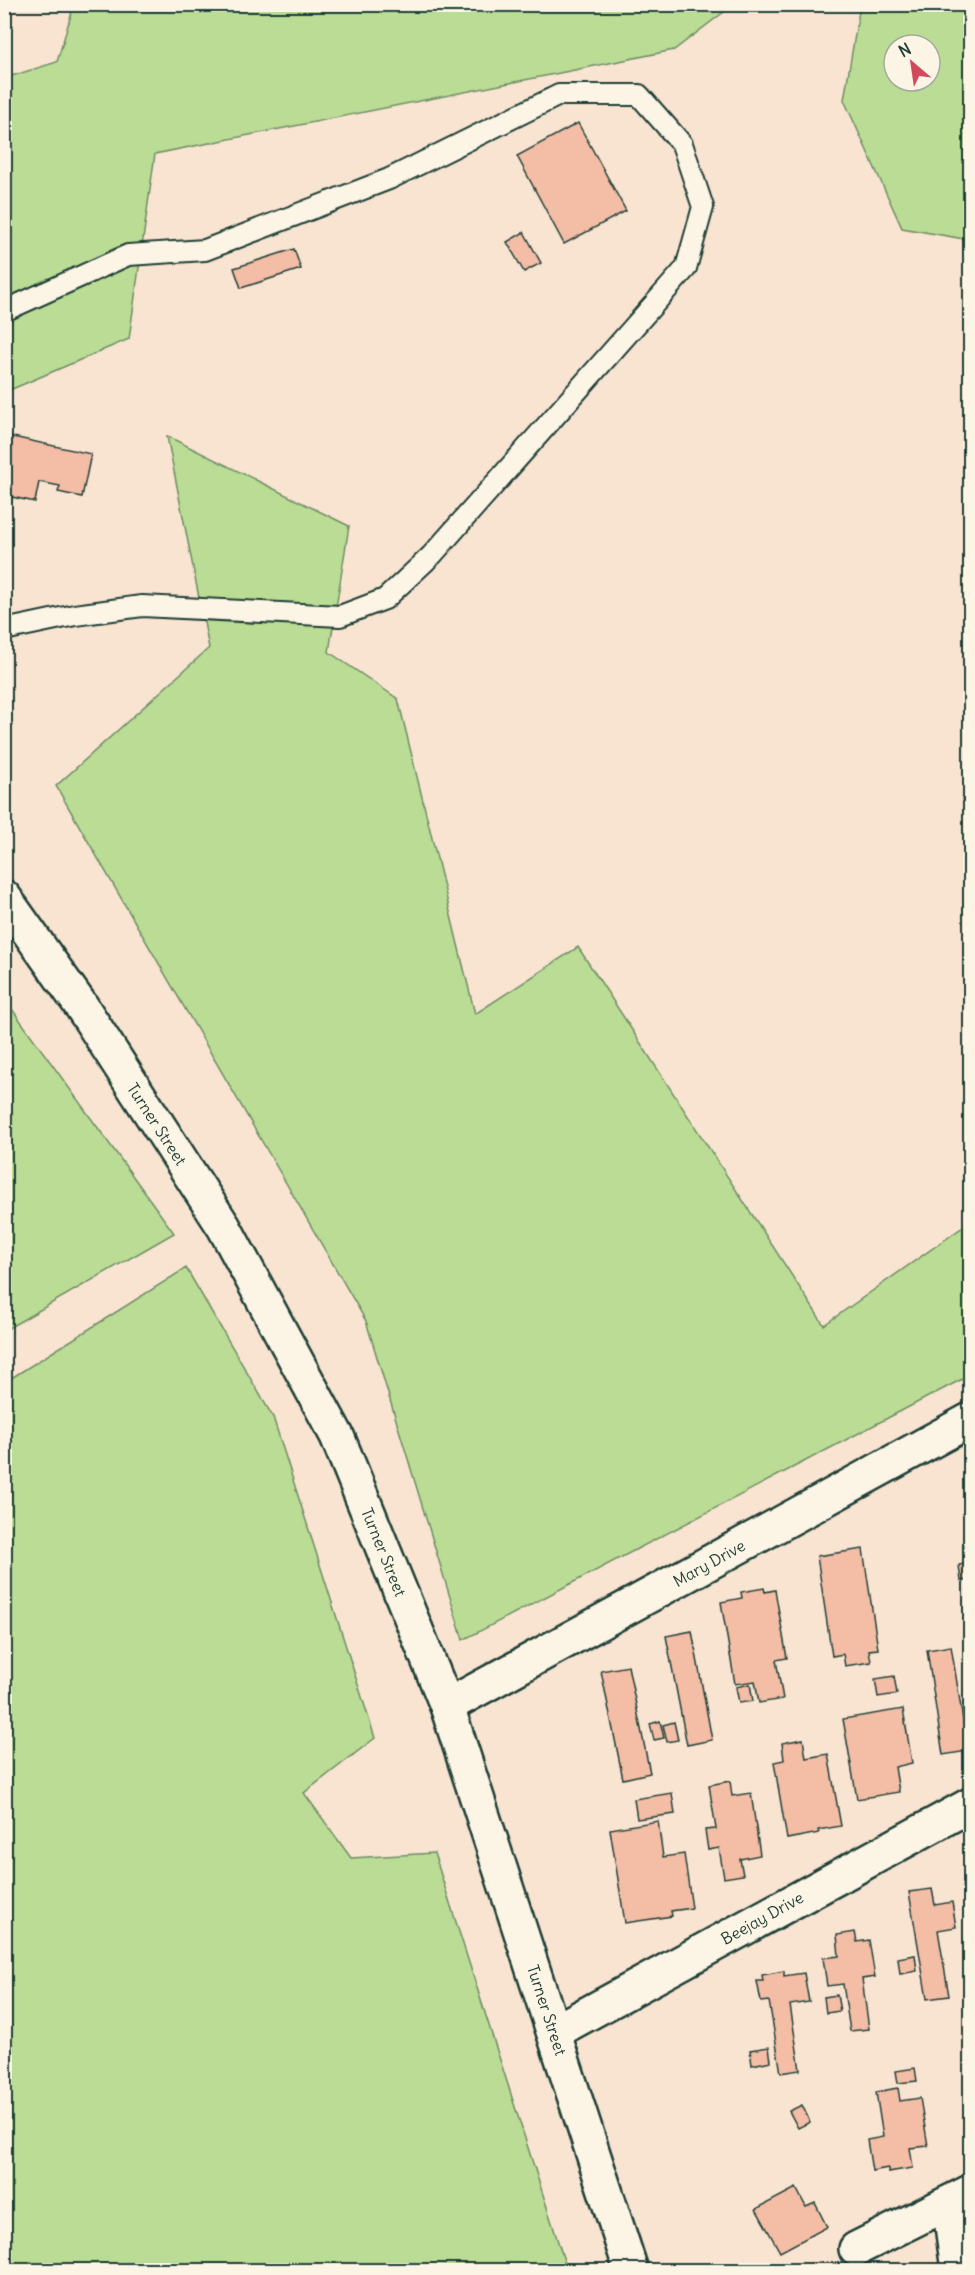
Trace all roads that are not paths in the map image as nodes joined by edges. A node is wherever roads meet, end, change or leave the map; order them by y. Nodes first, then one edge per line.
1 (4, 311) edge
2 (4, 630) edge
3 (4, 897) edge
4 (970, 1420) edge
5 (447, 1706) junction
6 (970, 1805) edge
7 (554, 2032) junction
8 (960, 2197) edge
9 (856, 2249) dead end
10 (631, 2271) edge
11 (958, 2271) edge

1 - 2 lane
3 - 5 street, Turner Street
4 - 5 street, Mary Drive
5 - 7 street, Turner Street
6 - 7 street, Beejay Drive
7 - 10 street, Turner Street
8 - 9 street
8 - 11 street

